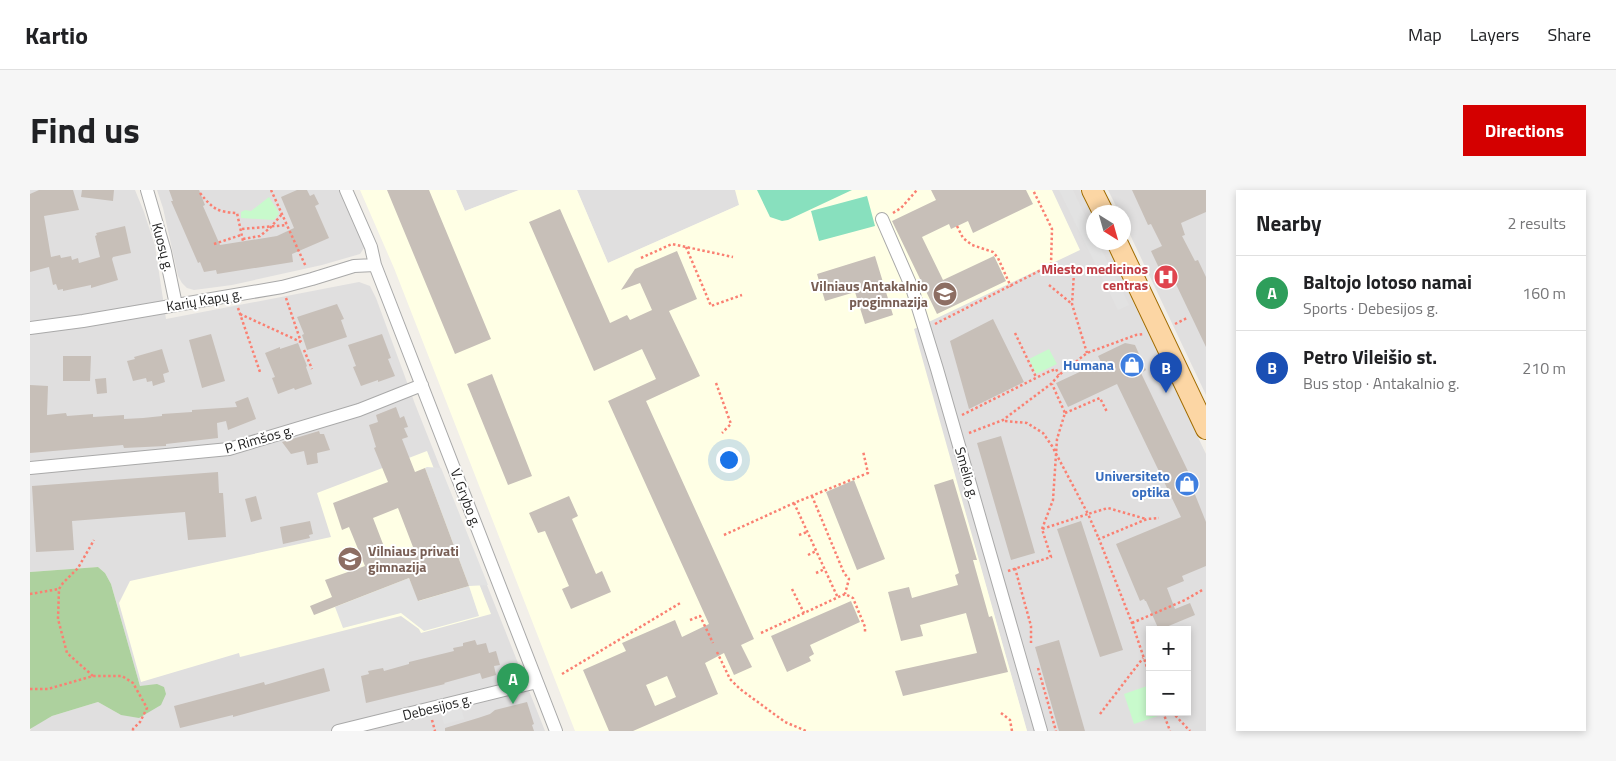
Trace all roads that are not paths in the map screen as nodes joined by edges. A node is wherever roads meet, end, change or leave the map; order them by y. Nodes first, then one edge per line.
1 (147, 190) edge
2 (346, 190) edge
3 (1092, 190) edge
4 (1100, 205) edge
5 (882, 219) road end
6 (1121, 250) edge
7 (375, 265) junction
8 (176, 305) junction
9 (30, 328) edge
10 (422, 385) junction
11 (1206, 429) edge
12 (30, 468) edge
13 (537, 682) junction
14 (338, 731) edge
15 (556, 731) edge
16 (1041, 731) edge

1 - 8 street, Kuosų g.
2 - 7 street, V. Grybo g.
3 - 4 main road
5 - 16 street, Smėlio g.
6 - 11 main road
7 - 8 street, Karių Kapų g.
7 - 10 street, V. Grybo g.
8 - 9 street, Karių Kapų g.
10 - 12 street, P. Rimšos g.
10 - 13 street, V. Grybo g.
13 - 14 street, Debesijos g.
13 - 15 street, V. Grybo g.

